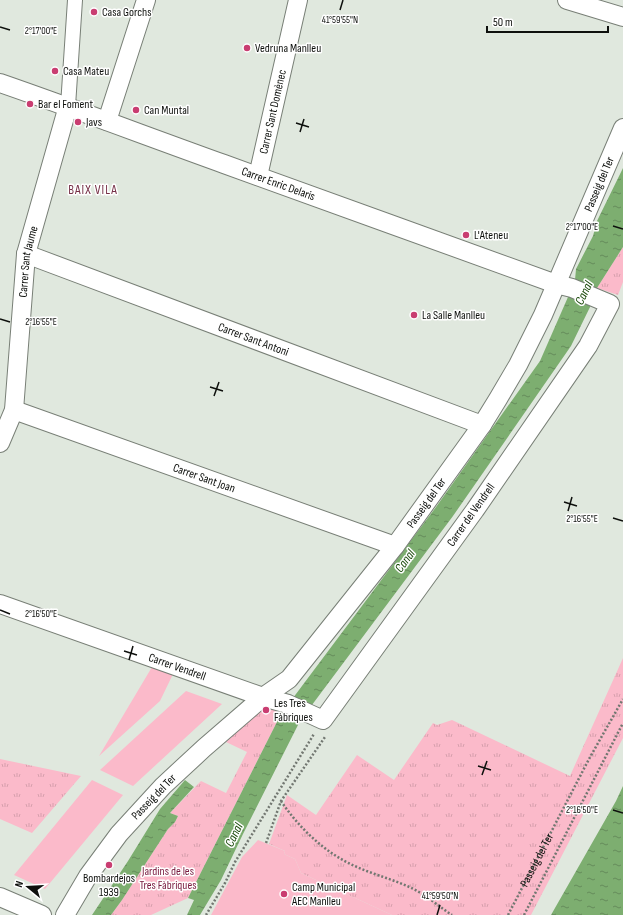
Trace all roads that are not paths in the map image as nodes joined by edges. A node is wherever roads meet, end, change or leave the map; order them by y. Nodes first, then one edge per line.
1 (75, 0) edge
2 (146, 0) edge
3 (298, 0) edge
4 (567, 0) edge
5 (623, 17) edge
6 (0, 83) edge
7 (68, 106) junction
8 (107, 121) junction
9 (623, 128) edge
10 (258, 176) junction
11 (26, 254) junction
12 (564, 286) junction
13 (14, 410) junction
14 (482, 425) junction
15 (0, 443) edge
16 (395, 546) junction
17 (0, 604) edge
18 (263, 697) junction
19 (0, 897) edge
20 (42, 915) edge
21 (65, 915) edge

1 - 7 street
2 - 8 street
3 - 10 street, Carrer Sant Domènec
4 - 5 street
6 - 7 street, Carrer Enric Delaris
7 - 8 street, Carrer Enric Delaris
7 - 11 street, Carrer Sant Jaume
8 - 10 street, Carrer Enric Delaris
9 - 12 street, Passeig del Ter
10 - 12 street, Carrer Enric Delaris
11 - 13 street, Carrer Sant Jaume
11 - 14 street, Carrer Sant Antoni
12 - 14 street, Passeig del Ter
12 - 18 street, Carrer del Vendrell
13 - 15 street, Carrer Sant Jaume
13 - 16 street, Carrer Sant Joan
14 - 16 street, Passeig del Ter
16 - 18 street, Passeig del Ter
17 - 18 street, Carrer Vendrell
18 - 21 street, Passeig del Ter
19 - 20 street

